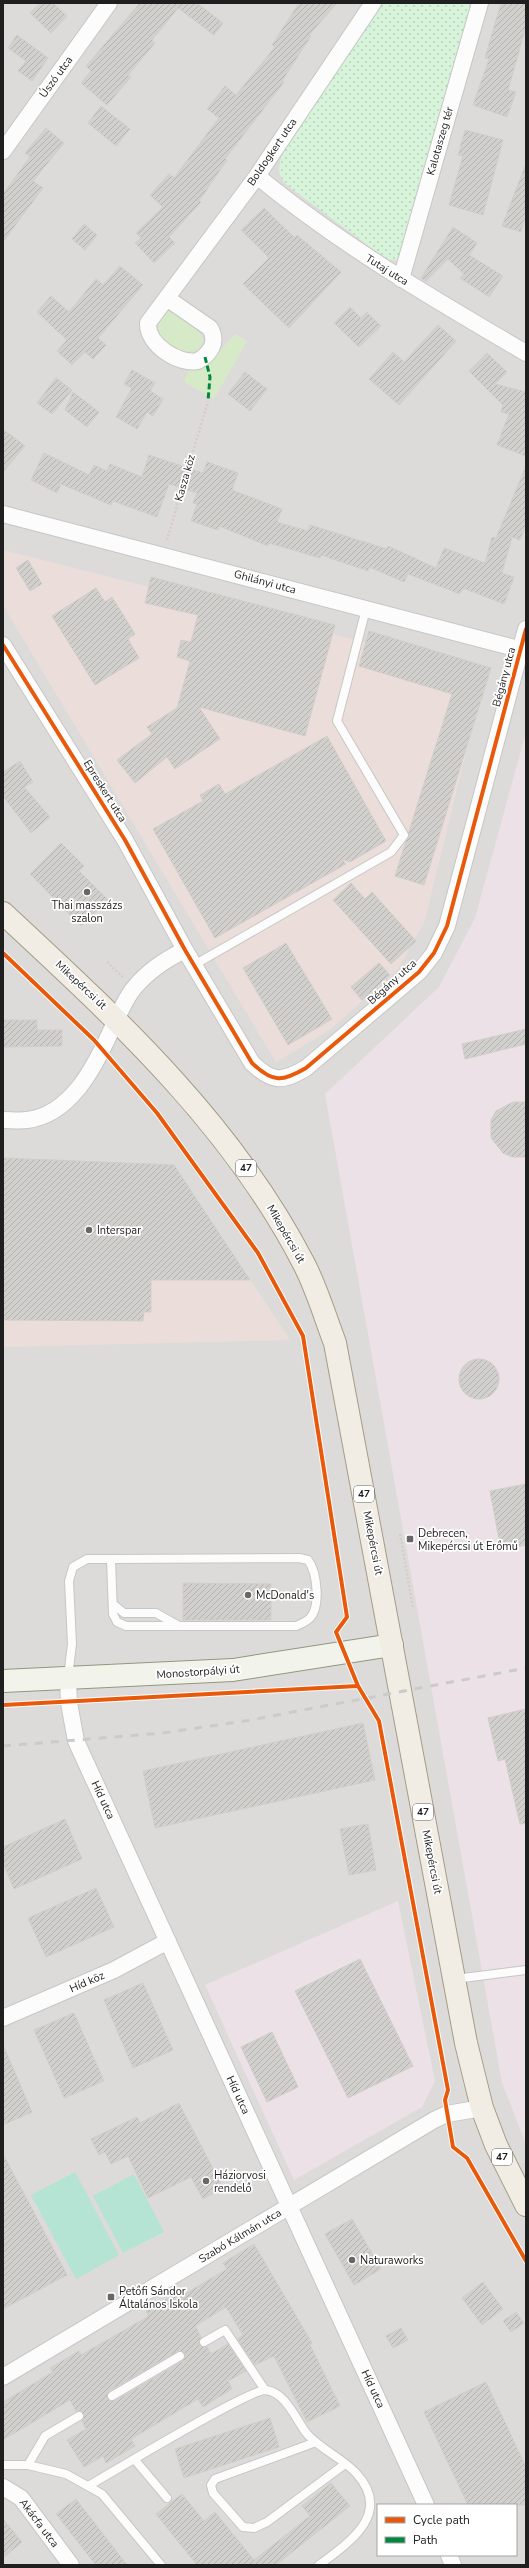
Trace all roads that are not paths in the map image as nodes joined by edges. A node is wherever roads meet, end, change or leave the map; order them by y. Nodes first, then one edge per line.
1 (109, 3) edge
2 (373, 3) edge
3 (480, 3) edge
4 (3, 151) edge
5 (257, 176) junction
6 (401, 279) junction
7 (168, 299) dead end
8 (526, 353) edge
9 (3, 514) edge
10 (366, 609) junction
11 (526, 629) edge
12 (3, 645) edge
13 (523, 650) edge
14 (3, 913) edge
15 (185, 950) junction
16 (194, 965) junction
17 (117, 1019) junction
18 (3, 1120) edge
19 (111, 1559) junction
20 (113, 1604) junction
21 (180, 1626) junction
22 (392, 1645) junction
23 (68, 1680) junction
24 (3, 1681) edge
25 (168, 1941) junction
26 (526, 1970) edge
27 (454, 1979) junction
28 (3, 2018) edge
29 (482, 2108) junction
30 (526, 2205) edge
31 (290, 2206) junction
32 (204, 2342) dead end
33 (180, 2356) dead end
34 (3, 2377) edge
35 (265, 2390) junction
36 (112, 2396) dead end
37 (79, 2416) dead end
38 (316, 2442) junction
39 (135, 2460) junction
40 (345, 2464) junction
41 (3, 2465) edge
42 (28, 2465) junction
43 (88, 2486) junction
44 (3, 2487) edge
45 (167, 2498) dead end
46 (426, 2504) edge
47 (71, 2565) edge
48 (161, 2565) edge
49 (320, 2565) edge

1 - 4 street, Úszó utca
2 - 5 street, Boldogkert utca
3 - 6 street, Kalotaszeg tér
5 - 6 street, Tutaj utca
5 - 7 street, Boldogkert utca
6 - 8 street, Tutaj utca
9 - 10 street, Ghilányi utca
10 - 13 street, Ghilányi utca
10 - 16 lane
11 - 13 street, Bégány utca
12 - 15 street, Epreskert utca
13 - 16 street, Bégány utca
14 - 17 main road, Mikepércsi út / 47
15 - 16 street, Bégány utca
15 - 17 street
17 - 18 street
17 - 22 main road, Mikepércsi út / 47
19 - 20 lane
19 - 21 lane
19 - 23 lane
20 - 21 lane
20 - 21 lane
22 - 23 street, Monostorpályi út
22 - 27 main road, Mikepércsi út / 47
23 - 24 street, Monostorpályi út
23 - 25 street, Híd utca
25 - 28 street, Híd köz
25 - 31 street, Híd utca
26 - 27 lane
27 - 29 main road, Mikepércsi út / 47
29 - 30 main road, Mikepércsi út / 47
29 - 31 street, Szabó Kálmán utca
31 - 34 street, Szabó Kálmán utca
31 - 46 street, Híd utca
32 - 35 lane
33 - 36 lane
35 - 38 lane
35 - 39 lane
37 - 42 lane
38 - 40 lane
38 - 40 lane
39 - 43 lane
39 - 45 lane
40 - 49 lane
41 - 42 lane
42 - 43 lane
43 - 48 lane
44 - 47 street, Akácfa utca

